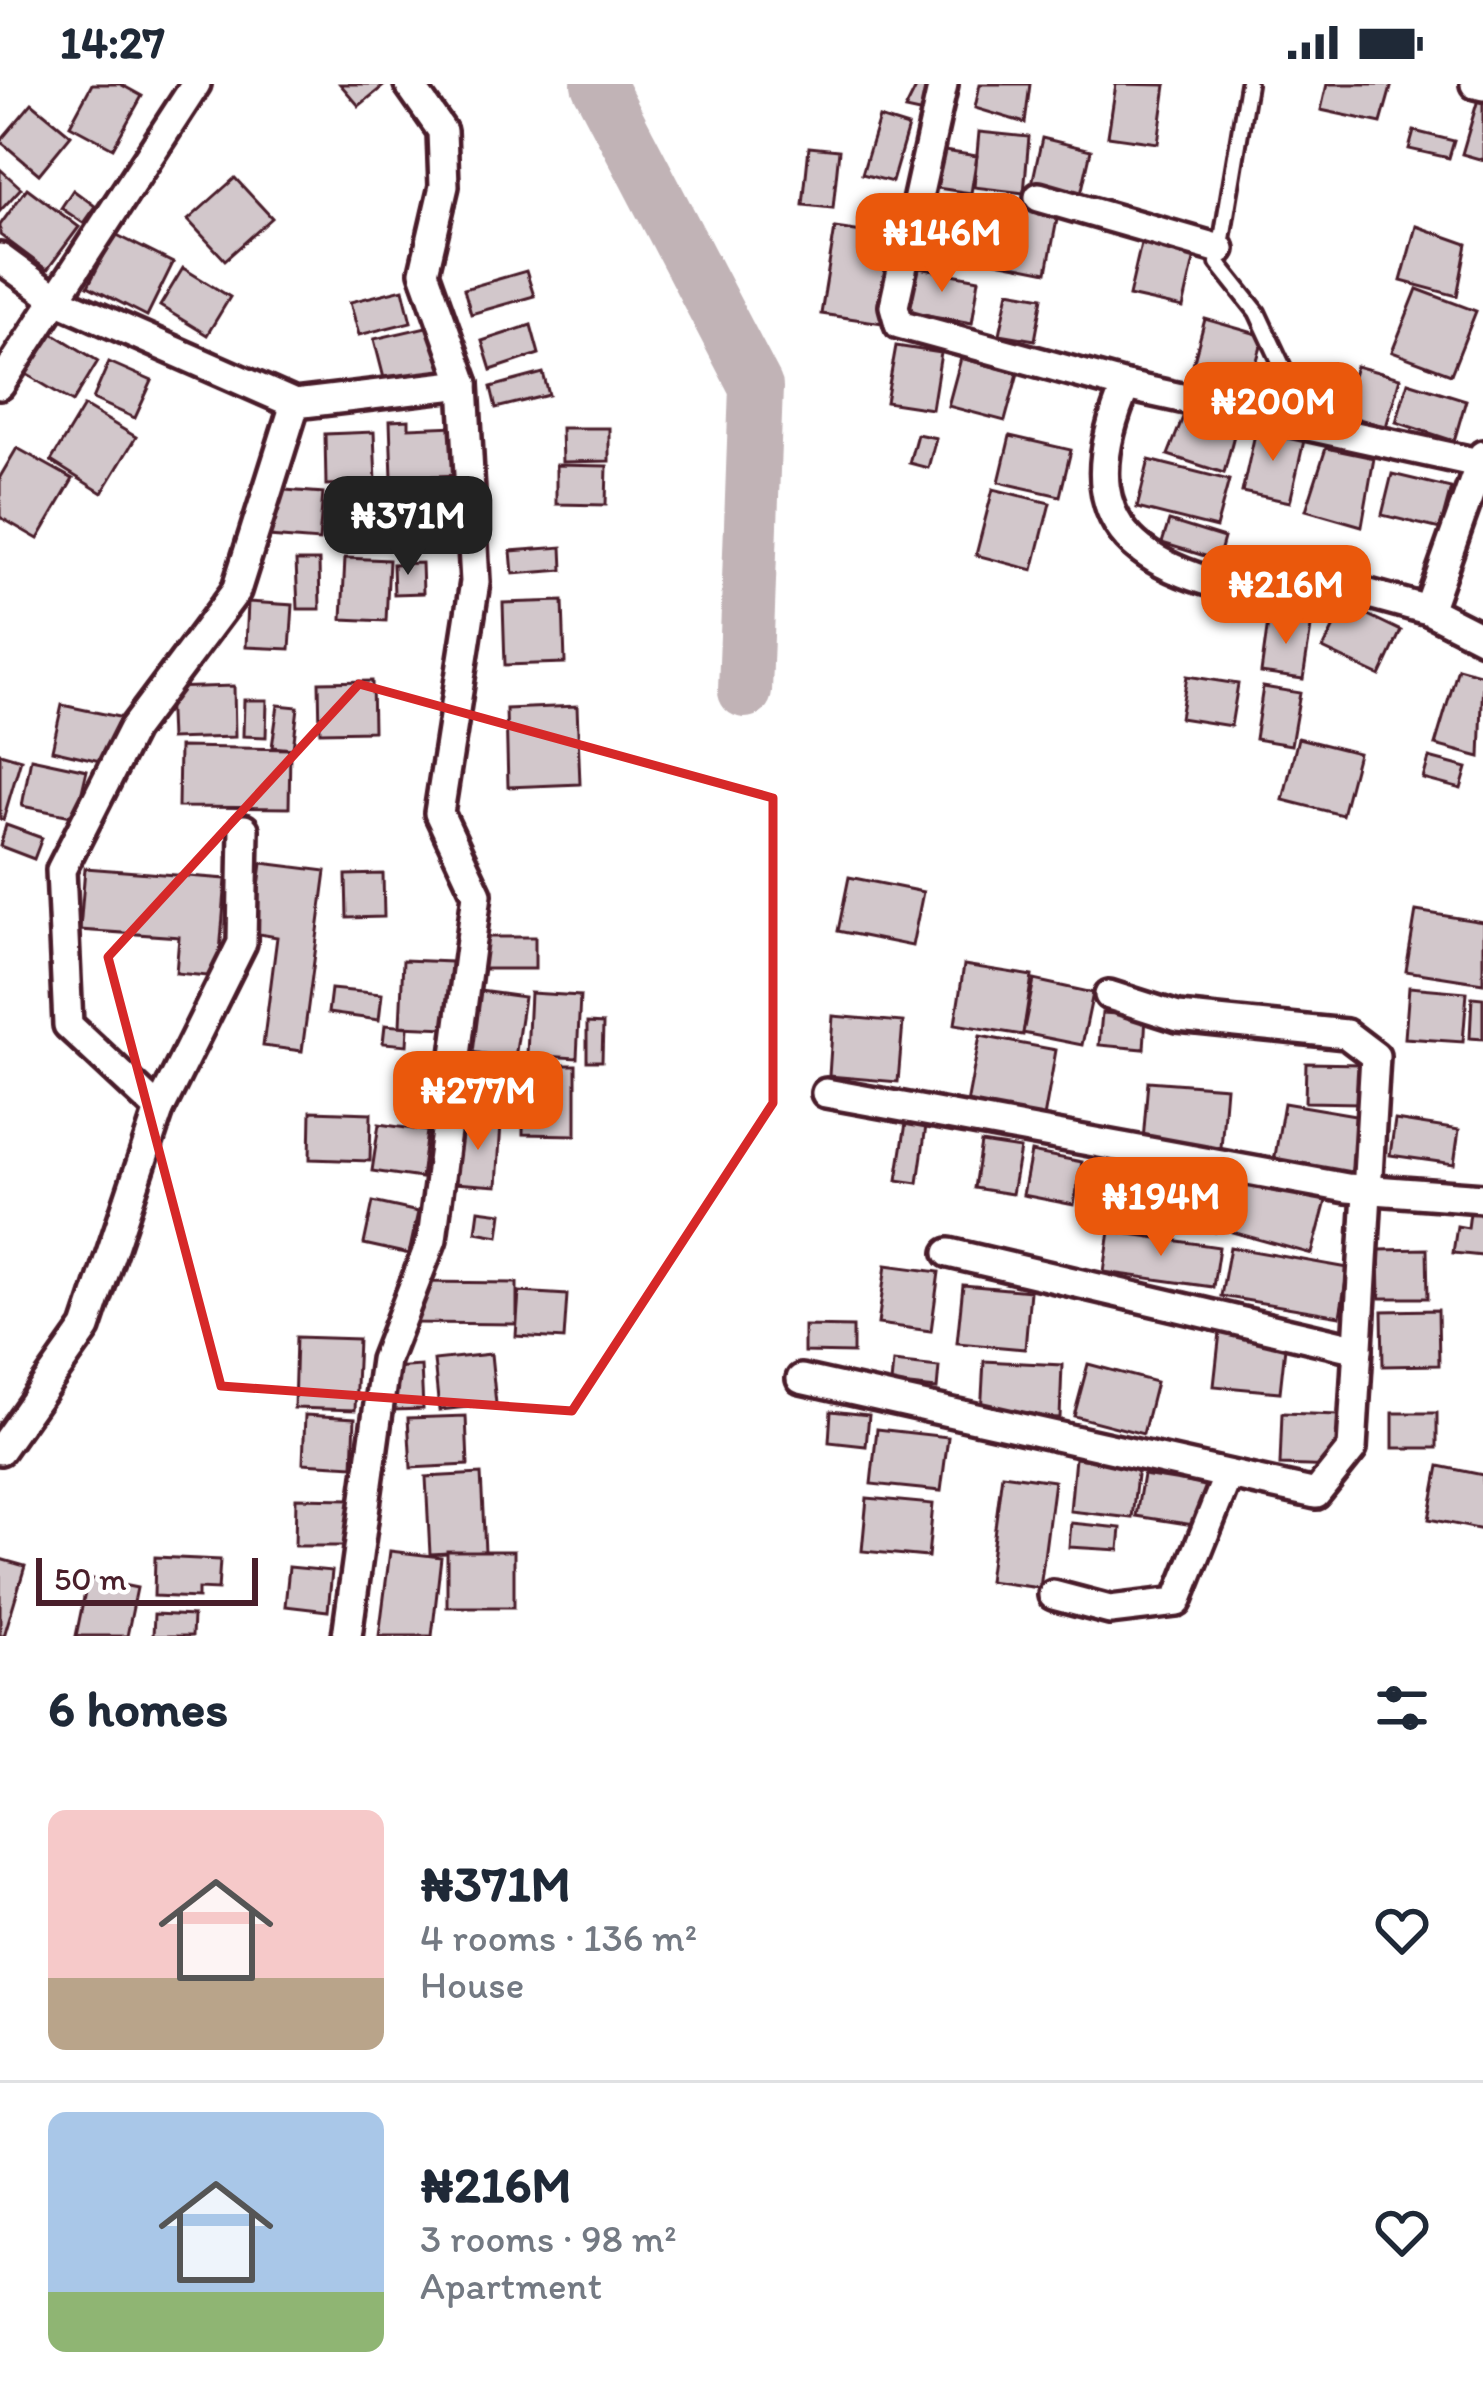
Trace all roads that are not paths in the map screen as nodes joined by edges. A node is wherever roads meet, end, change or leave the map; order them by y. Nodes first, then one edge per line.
1 (196, 84) edge
2 (409, 84) edge
3 (943, 84) edge
4 (1248, 84) edge
5 (1039, 197) dead end
6 (1220, 249) junction
7 (0, 258) edge
8 (56, 299) junction
9 (464, 384) junction
10 (0, 385) edge
11 (1126, 386) junction
12 (296, 404) junction
13 (1309, 423) junction
14 (1482, 461) edge
15 (1428, 610) junction
16 (1483, 638) edge
17 (244, 829) dead end
18 (1109, 995) dead end
19 (826, 1093) dead end
20 (159, 1110) junction
21 (1368, 1189) junction
22 (1483, 1198) edge
23 (949, 1253) dead end
24 (1358, 1349) junction
25 (801, 1379) dead end
26 (0, 1450) edge
27 (1228, 1475) junction
28 (1053, 1595) dead end
29 (347, 1636) edge

1 - 8 street
2 - 9 street
3 - 11 street
4 - 6 lane
5 - 6 street
6 - 13 lane
7 - 8 street
8 - 10 street
8 - 12 street
9 - 12 street
9 - 29 street
11 - 13 street
11 - 15 street
12 - 20 street
13 - 14 street
14 - 15 street
15 - 16 street
17 - 20 street
18 - 21 street
19 - 21 street
20 - 26 street
21 - 22 street
21 - 24 street
23 - 24 street
24 - 27 street
25 - 27 street
27 - 28 street

